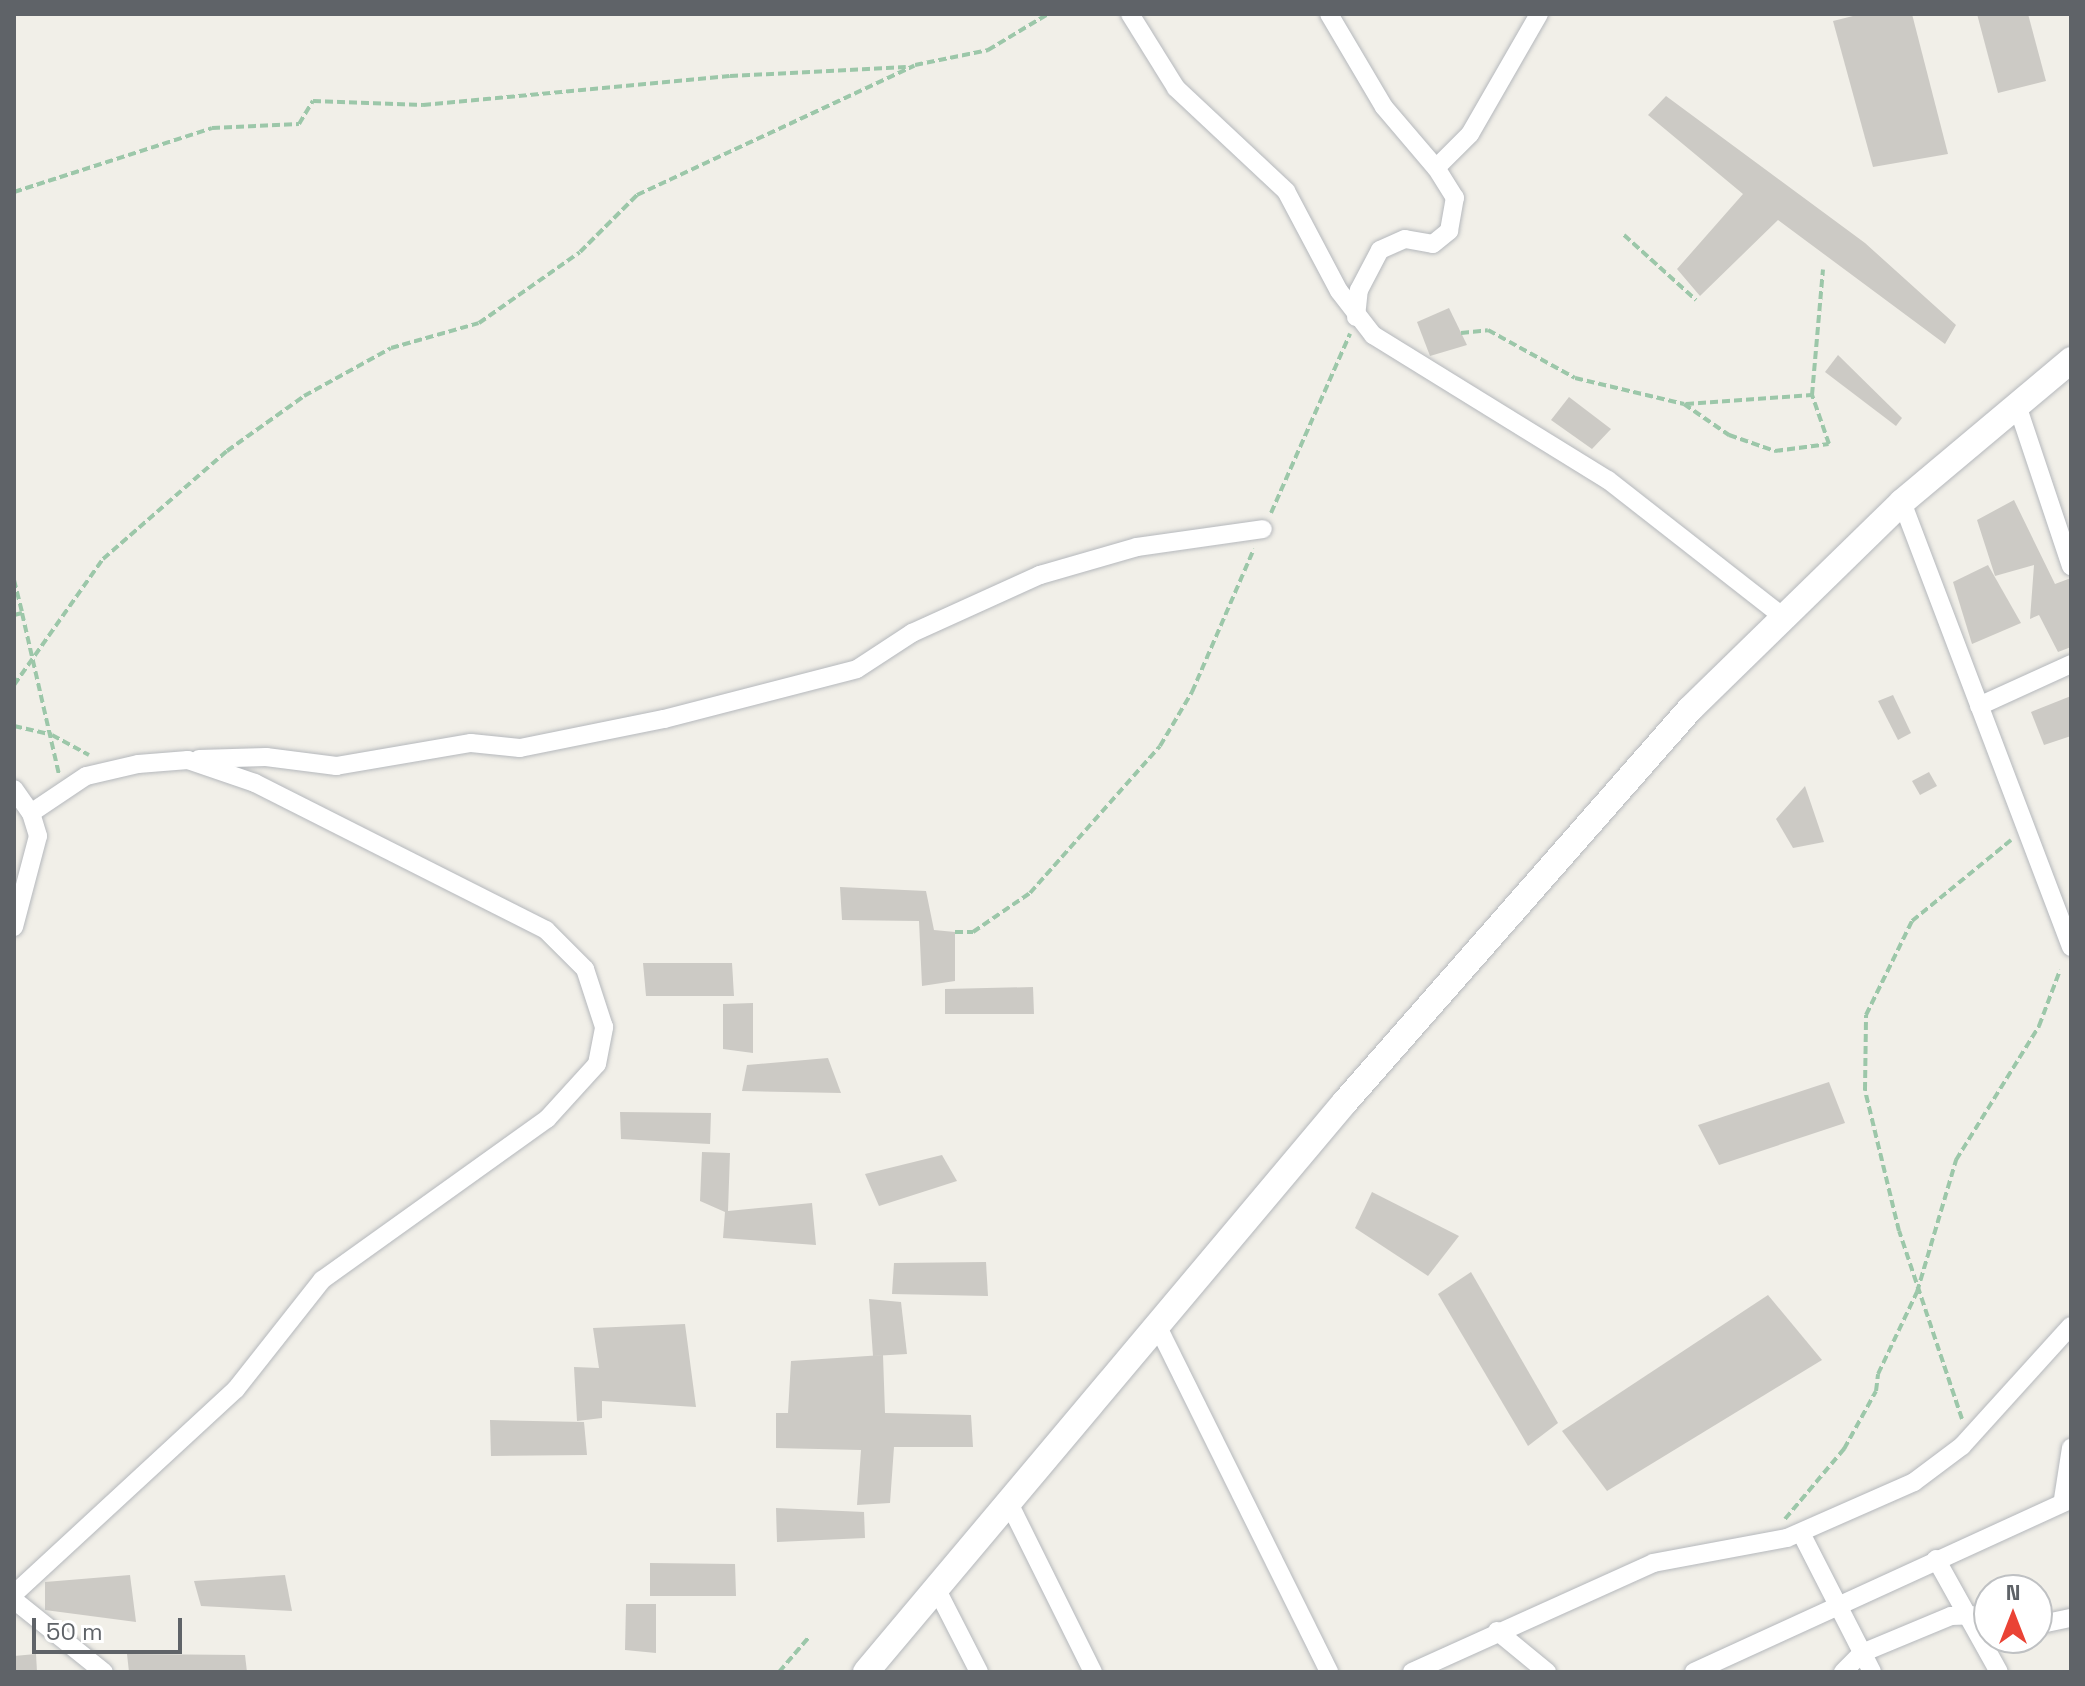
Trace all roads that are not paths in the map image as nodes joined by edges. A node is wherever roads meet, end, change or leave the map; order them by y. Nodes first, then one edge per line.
1 (1130, 14) edge
2 (1329, 14) edge
3 (1539, 14) edge
4 (1436, 168) junction
5 (1356, 317) junction
6 (2071, 360) edge
7 (2017, 405) junction
8 (1902, 502) junction
9 (1263, 529) road end
10 (2071, 566) edge
11 (1782, 616) junction
12 (2071, 664) edge
13 (1979, 706) junction
14 (188, 760) junction
15 (14, 789) edge
16 (31, 813) junction
17 (14, 927) edge
18 (2069, 937) edge
19 (1156, 1323) junction
20 (2071, 1326) edge
21 (2071, 1448) edge
22 (2067, 1499) edge
23 (1008, 1501) junction
24 (1801, 1533) junction
25 (1936, 1559) junction
26 (936, 1588) junction
27 (14, 1594) edge
28 (14, 1600) edge
29 (1838, 1606) junction
30 (1966, 1612) junction
31 (1973, 1613) edge
32 (1497, 1631) junction
33 (1862, 1653) junction
34 (104, 1672) edge
35 (866, 1672) edge
36 (979, 1672) edge
37 (1093, 1672) edge
38 (1329, 1672) edge
39 (1412, 1672) edge
40 (1547, 1672) edge
41 (1694, 1672) edge
42 (1843, 1672) edge
43 (1872, 1672) edge
44 (1999, 1672) edge

1 - 5 street
2 - 4 street
3 - 4 street
4 - 5 street
5 - 11 street
6 - 7 main road
7 - 8 main road
7 - 10 street
8 - 11 main road
8 - 13 street
9 - 14 street
11 - 19 main road
12 - 13 street
13 - 18 street
14 - 16 street
14 - 27 street
15 - 16 street
16 - 17 street
19 - 23 main road
19 - 38 street
20 - 24 street
21 - 22 street
22 - 25 street
23 - 26 main road
23 - 37 street
24 - 29 street
24 - 32 street
25 - 29 street
25 - 30 street
26 - 35 main road
26 - 36 street
28 - 34 street
29 - 33 street
29 - 41 street
30 - 31 street
30 - 33 street
30 - 44 street
32 - 39 street
32 - 40 street
33 - 42 street
33 - 43 street

